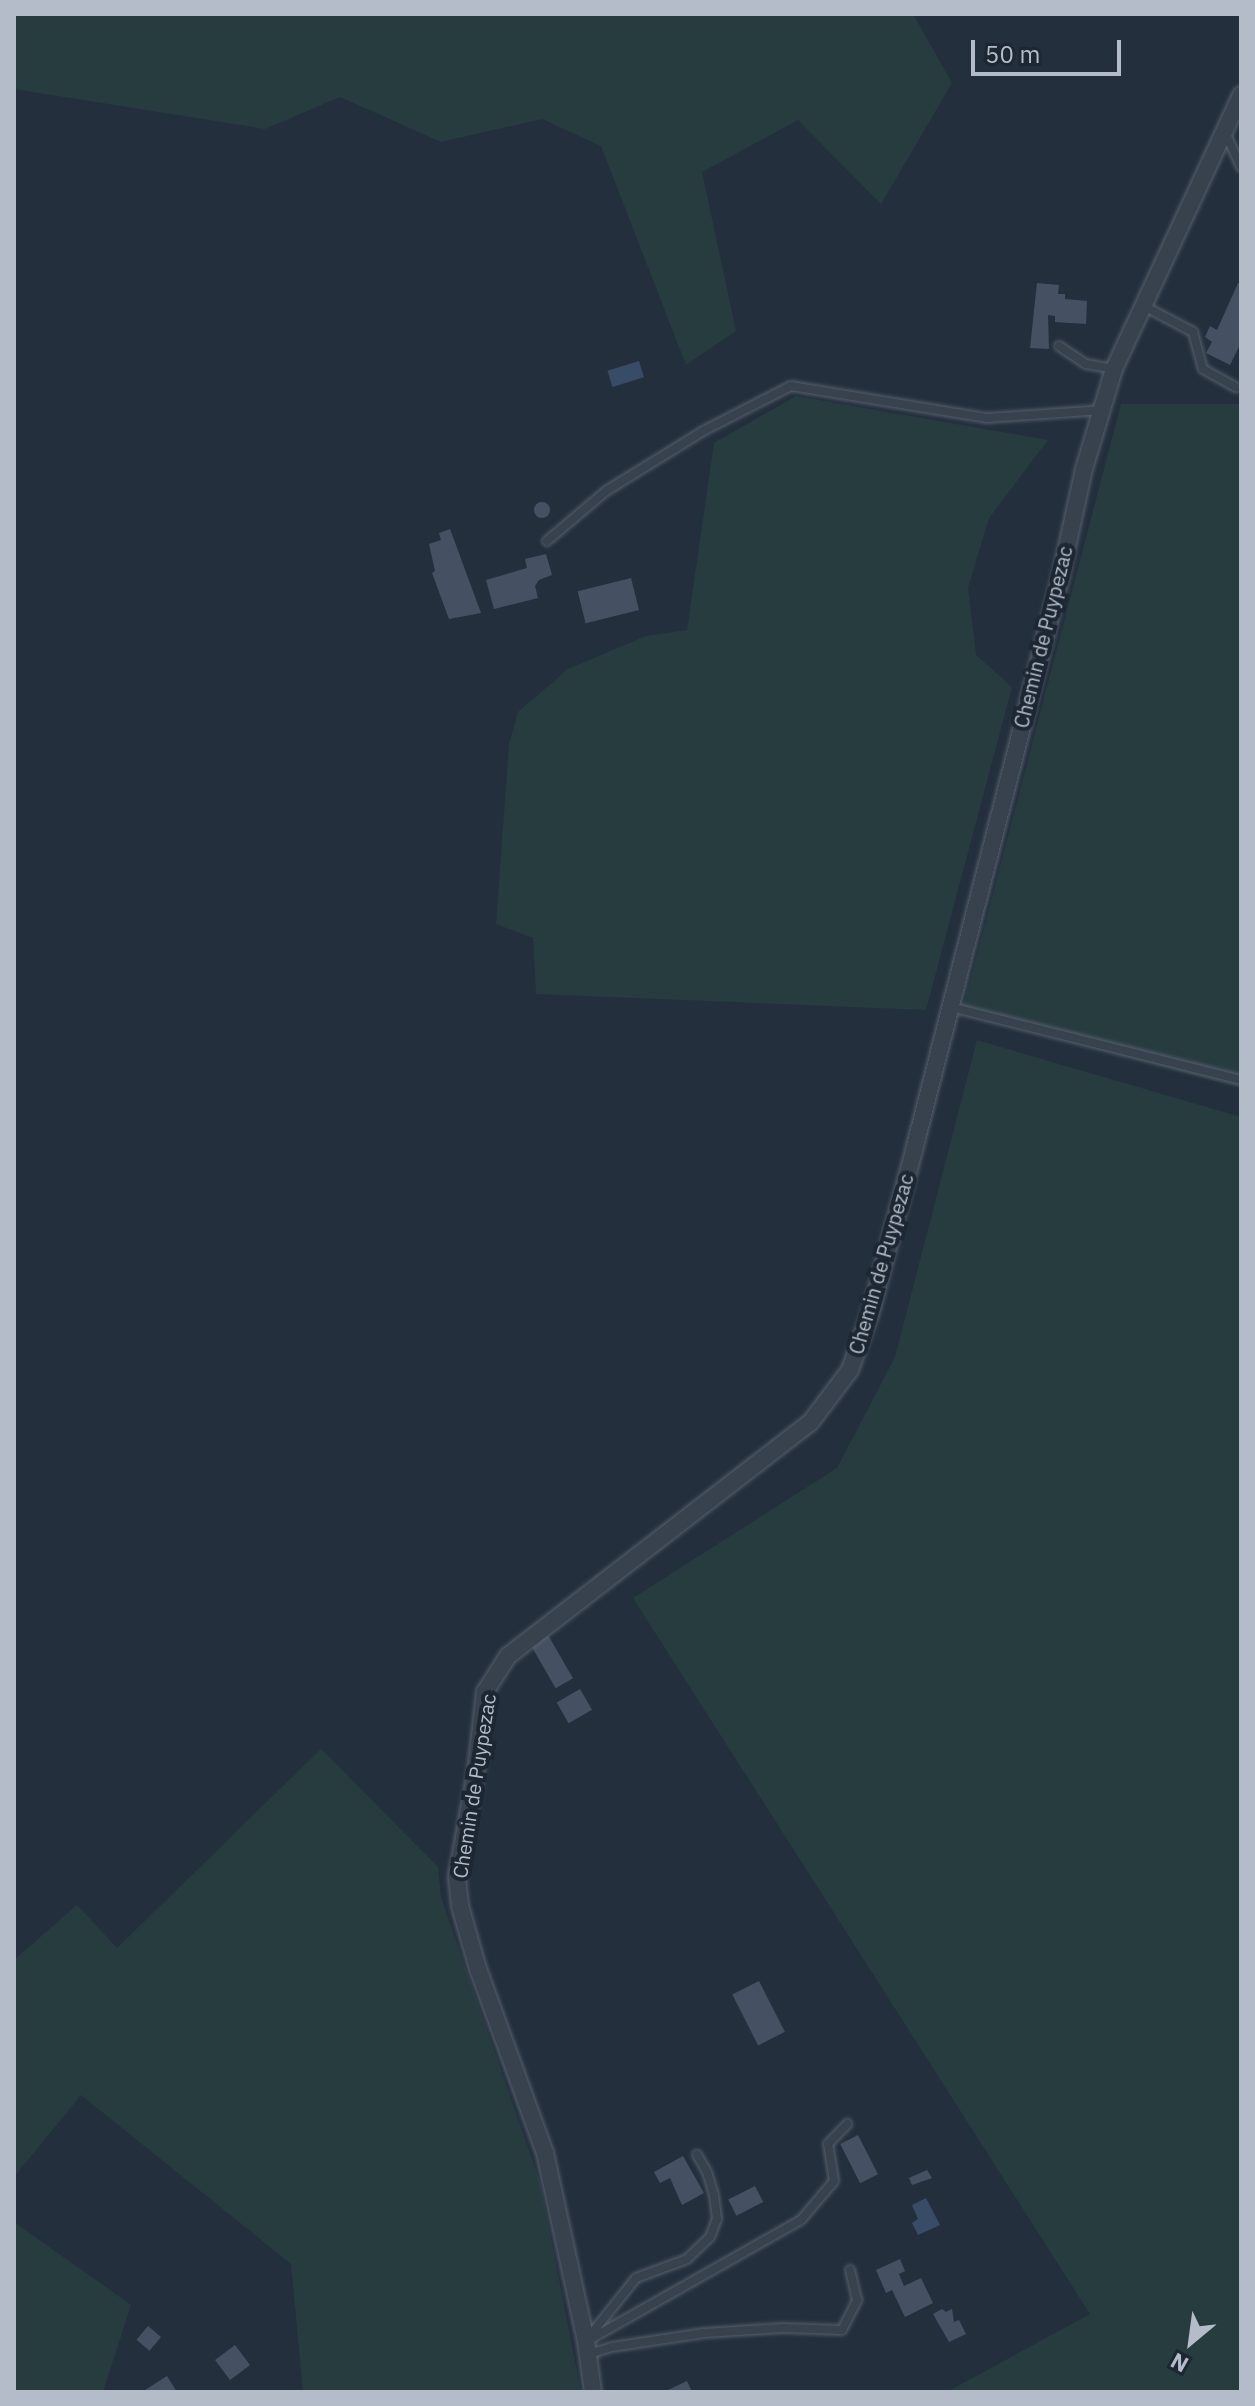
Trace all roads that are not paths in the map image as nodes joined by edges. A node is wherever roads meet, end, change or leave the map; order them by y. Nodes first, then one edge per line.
1 (1241, 95) edge
2 (1224, 129) junction
3 (1241, 167) edge
4 (1141, 304) junction
5 (1059, 346) dead end
6 (1114, 369) junction
7 (1236, 387) dead end
8 (1104, 410) junction
9 (547, 541) dead end
10 (948, 1007) junction
11 (1241, 1080) edge
12 (847, 2124) dead end
13 (697, 2155) dead end
14 (850, 2270) dead end
15 (587, 2348) junction
16 (593, 2392) edge

1 - 2 street, Chemin de Puypezac
2 - 3 lane
2 - 4 street, Chemin de Puypezac
4 - 6 street, Chemin de Puypezac
4 - 7 lane
5 - 6 lane
6 - 8 street, Chemin de Puypezac
8 - 9 lane
8 - 10 street, Chemin de Puypezac
10 - 11 lane
10 - 15 street, Chemin de Puypezac
12 - 15 lane
13 - 15 lane
14 - 15 lane
15 - 16 street, Chemin de Puypezac

